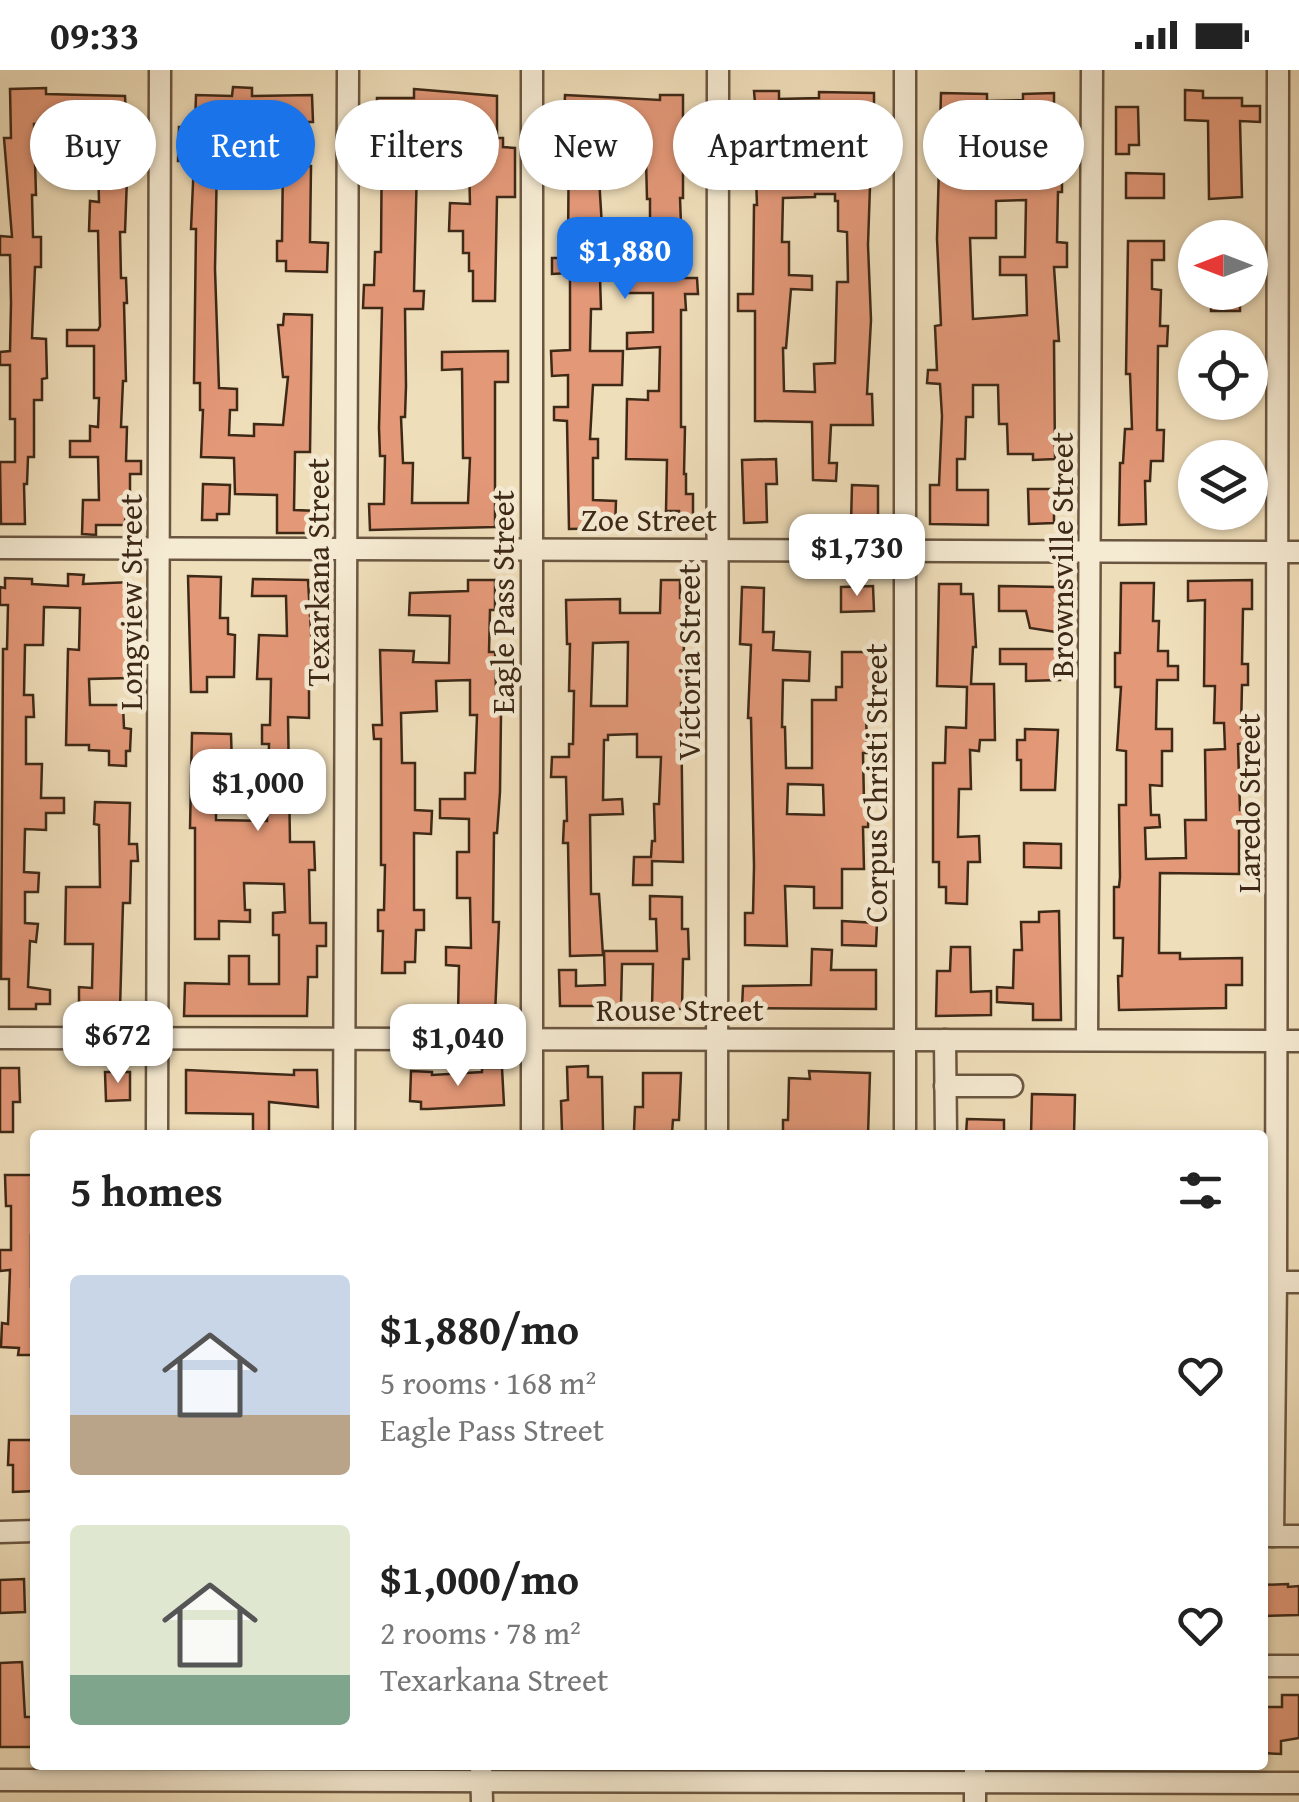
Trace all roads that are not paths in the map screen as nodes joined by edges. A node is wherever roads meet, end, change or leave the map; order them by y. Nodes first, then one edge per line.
1 (160, 70) edge
2 (348, 70) edge
3 (532, 70) edge
4 (718, 70) edge
5 (904, 70) edge
6 (1092, 70) edge
7 (1278, 70) edge
8 (0, 548) edge
9 (161, 548) junction
10 (348, 549) junction
11 (719, 549) junction
12 (905, 549) junction
13 (532, 550) junction
14 (1092, 551) junction
15 (1289, 552) edge
16 (0, 1038) edge
17 (157, 1038) junction
18 (344, 1039) junction
19 (532, 1039) junction
20 (718, 1040) junction
21 (905, 1040) junction
22 (945, 1040) junction
23 (1088, 1040) junction
24 (1277, 1041) junction
25 (1299, 1041) edge
26 (946, 1086) junction
27 (1012, 1086) dead end
28 (157, 1130) edge
29 (344, 1130) edge
30 (532, 1130) edge
31 (717, 1130) edge
32 (905, 1130) edge
33 (946, 1130) edge
34 (1276, 1282) junction
35 (1299, 1282) edge
36 (1268, 1422) edge
37 (30, 1531) edge
38 (0, 1532) edge
39 (1268, 1536) edge
40 (1299, 1536) edge
41 (1268, 1666) edge
42 (1299, 1666) edge
43 (160, 1772) edge
44 (344, 1773) edge
45 (0, 1780) edge
46 (481, 1783) edge
47 (1299, 1783) edge
48 (975, 1784) edge

1 - 9 street, Longview Street
2 - 10 street, Texarkana Street
3 - 13 street, Eagle Pass Street
4 - 11 street, Victoria Street
5 - 12 street, Corpus Christi Street
6 - 14 street, Brownsville Street
7 - 15 street, Laredo Street
8 - 9 street, Zoe Street
9 - 10 street, Zoe Street
9 - 17 street, Longview Street
10 - 13 street, Zoe Street
10 - 18 street, Texarkana Street
11 - 12 street, Zoe Street
11 - 13 street, Zoe Street
11 - 20 street, Victoria Street
12 - 14 street, Zoe Street
12 - 21 street, Corpus Christi Street
13 - 19 street, Eagle Pass Street
14 - 15 street, Zoe Street
14 - 23 street, Brownsville Street
15 - 24 street, Laredo Street
16 - 17 street, Rouse Street
17 - 18 street, Rouse Street
17 - 28 street, Longview Street
18 - 19 street, Rouse Street
18 - 29 street, Texarkana Street
19 - 20 street, Rouse Street
19 - 30 street, Eagle Pass Street
20 - 21 street, Rouse Street
20 - 31 street, Victoria Street
21 - 22 street, Rouse Street
21 - 32 street, Corpus Christi Street
22 - 23 street, Rouse Street
22 - 26 street
23 - 24 street, Rouse Street
24 - 25 street, Rouse Street
24 - 34 street, Laredo Street
26 - 27 street
26 - 33 street
34 - 35 street
34 - 36 street, Laredo Street
36 - 39 street, Laredo Street
37 - 38 street
39 - 40 street
41 - 42 street
43 - 44 street
43 - 45 street
44 - 46 street
46 - 48 street
47 - 48 street

